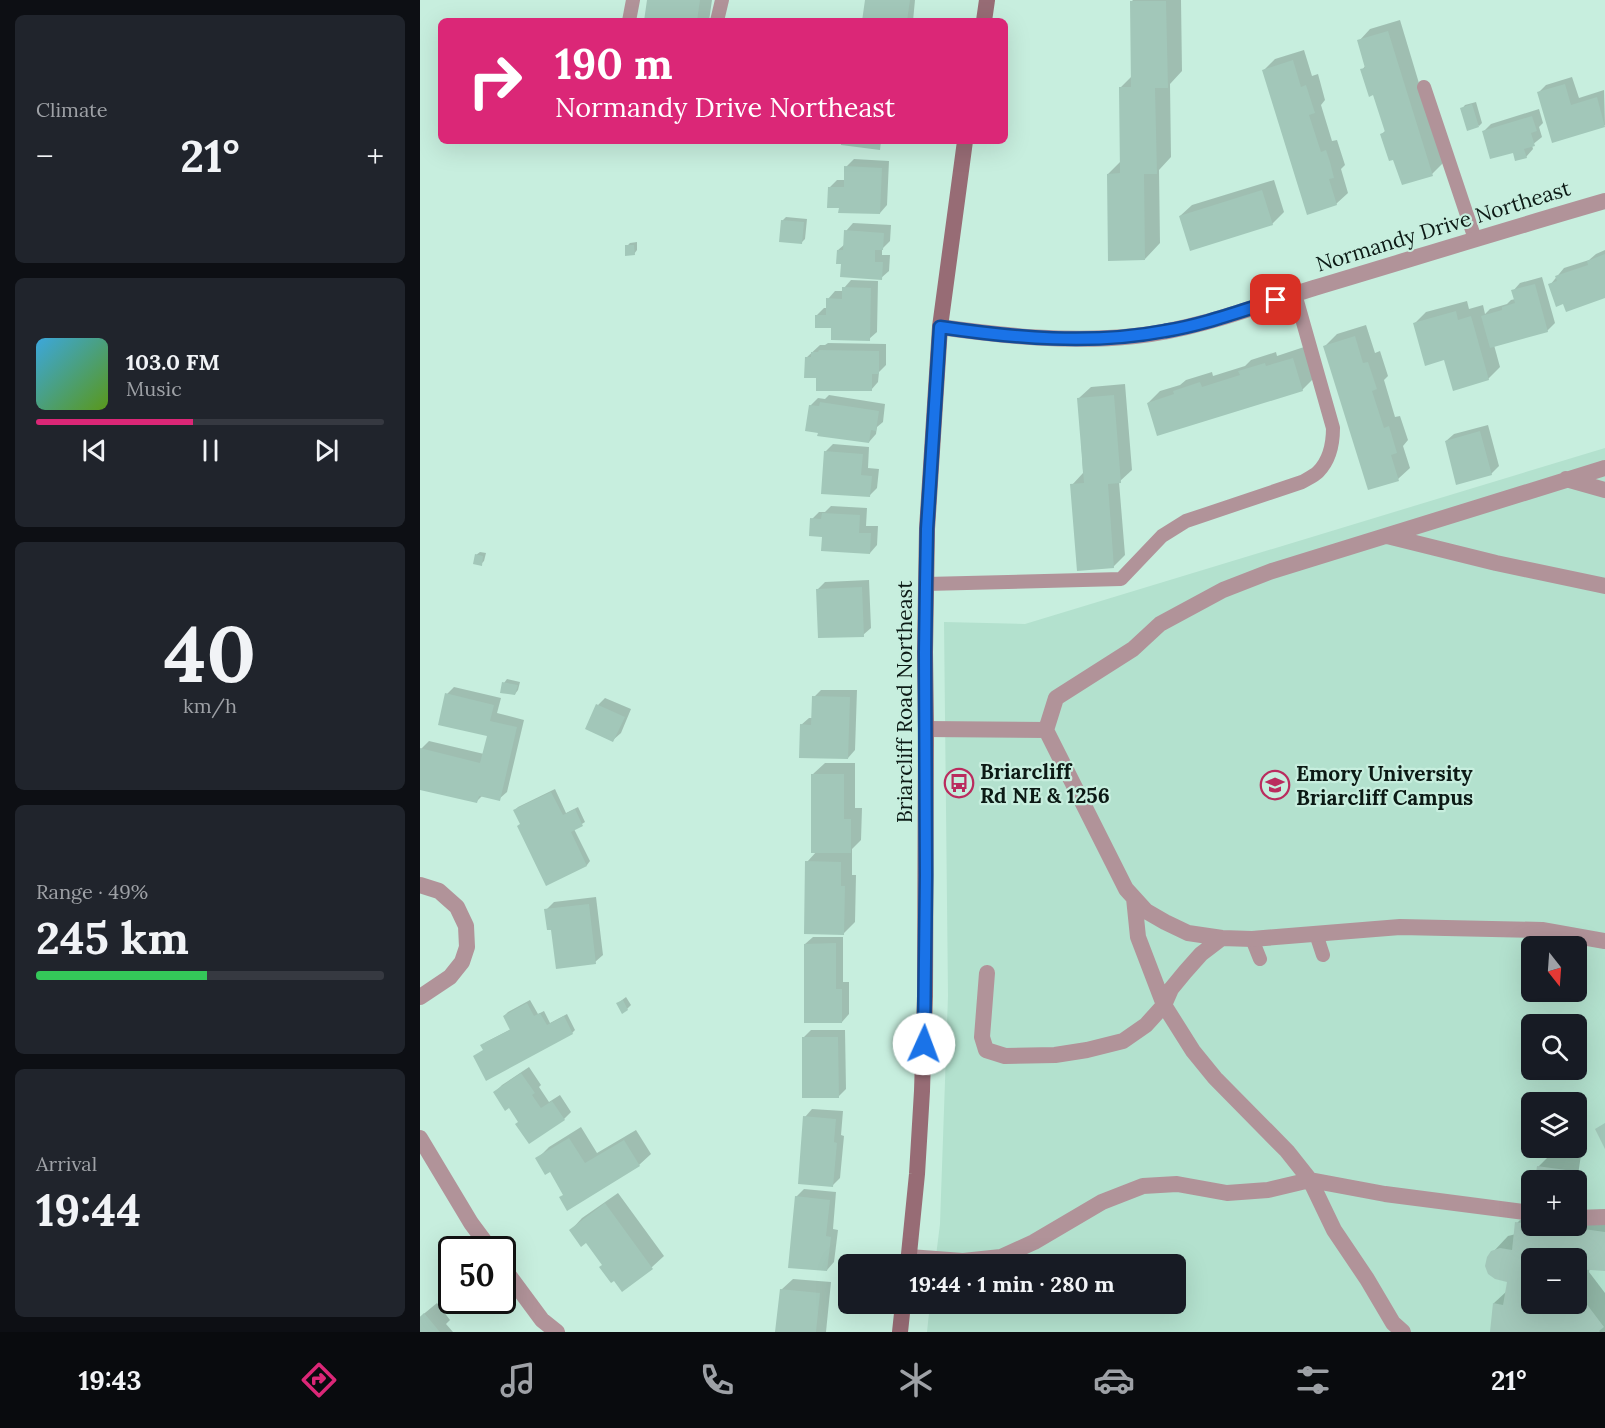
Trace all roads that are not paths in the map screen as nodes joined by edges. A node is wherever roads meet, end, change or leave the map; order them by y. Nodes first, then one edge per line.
1 (633, 0) edge
2 (722, 0) edge
3 (987, 0) edge
4 (630, 18) edge
5 (718, 18) edge
6 (984, 18) edge
7 (1425, 87) dead end
8 (965, 144) edge
9 (1605, 201) edge
10 (1475, 239) junction
11 (1295, 294) junction
12 (940, 327) junction
13 (1605, 468) edge
14 (1566, 479) junction
15 (1605, 490) edge
16 (1387, 536) junction
17 (926, 584) junction
18 (1605, 586) edge
19 (926, 729) junction
20 (1046, 730) junction
21 (420, 885) edge
22 (1134, 898) junction
23 (1316, 934) junction
24 (1222, 939) junction
25 (1252, 939) junction
26 (1605, 941) edge
27 (1323, 955) dead end
28 (1260, 959) dead end
29 (987, 973) dead end
30 (420, 997) edge
31 (1164, 1005) junction
32 (420, 1138) edge
33 (1310, 1180) junction
34 (1521, 1212) edge
35 (1605, 1217) edge
36 (1587, 1218) edge
37 (481, 1236) edge
38 (909, 1254) edge
39 (1008, 1254) edge
40 (516, 1285) edge
41 (902, 1314) edge
42 (557, 1332) edge
43 (900, 1332) edge
44 (1403, 1332) edge

1 - 4 lane
2 - 5 lane
3 - 6 main road
7 - 10 lane
8 - 12 main road, Briarcliff Road Northeast
9 - 10 street, Normandy Drive Northeast
10 - 11 street, Normandy Drive Northeast
11 - 12 street, Normandy Drive Northeast
11 - 17 lane
12 - 17 main road, Briarcliff Road Northeast
13 - 14 street
14 - 15 street
14 - 16 street
16 - 18 street
16 - 20 street
17 - 19 main road, Briarcliff Road Northeast
19 - 20 street
19 - 38 main road, Briarcliff Road Northeast
20 - 22 street
21 - 30 street
22 - 24 street
22 - 31 street
23 - 25 street
23 - 26 street
23 - 27 lane
24 - 25 street
24 - 31 street
25 - 28 lane
29 - 31 street
31 - 33 street
32 - 37 street
33 - 34 street
33 - 39 street
33 - 44 street
35 - 36 street
40 - 42 street
41 - 43 main road

